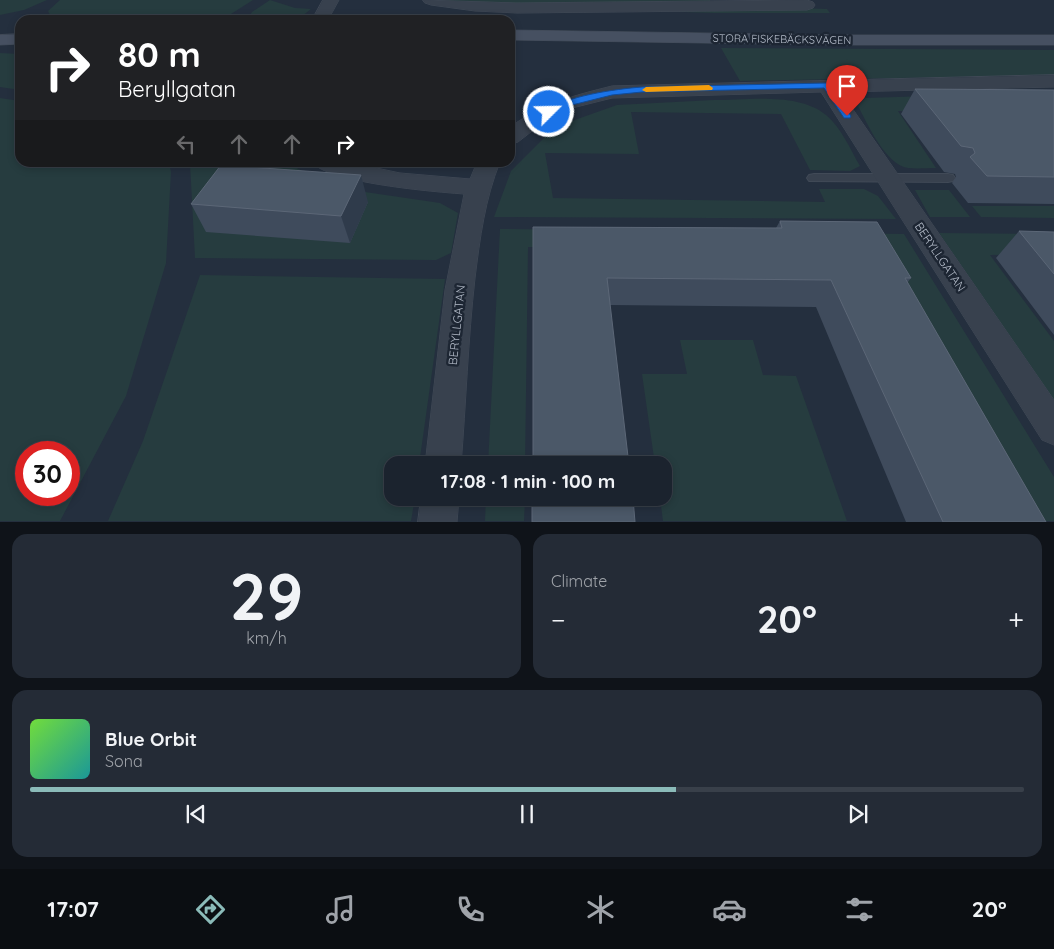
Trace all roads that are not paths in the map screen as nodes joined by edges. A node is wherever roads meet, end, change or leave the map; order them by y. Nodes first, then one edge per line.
1 (331, 0) edge
2 (431, 0) edge
3 (807, 5) dead end
4 (323, 15) edge
5 (515, 35) edge
6 (15, 39) edge
7 (0, 40) edge
8 (1054, 40) edge
9 (1054, 81) edge
10 (827, 86) junction
11 (515, 133) edge
12 (335, 167) edge
13 (484, 175) edge
14 (814, 178) dead end
15 (888, 178) junction
16 (948, 178) dead end
17 (1054, 429) edge
18 (444, 456) edge
19 (439, 506) edge
20 (437, 522) edge

1 - 4 street
2 - 3 street
5 - 8 street, STORA FISKEBÄCKSVÄGEN
6 - 7 street
9 - 10 street
10 - 11 street
10 - 15 street, BERYLLGATAN
12 - 13 street, BERYLLGATAN
13 - 18 street, BERYLLGATAN
14 - 15 lane
15 - 16 lane
15 - 17 street, BERYLLGATAN
19 - 20 street

